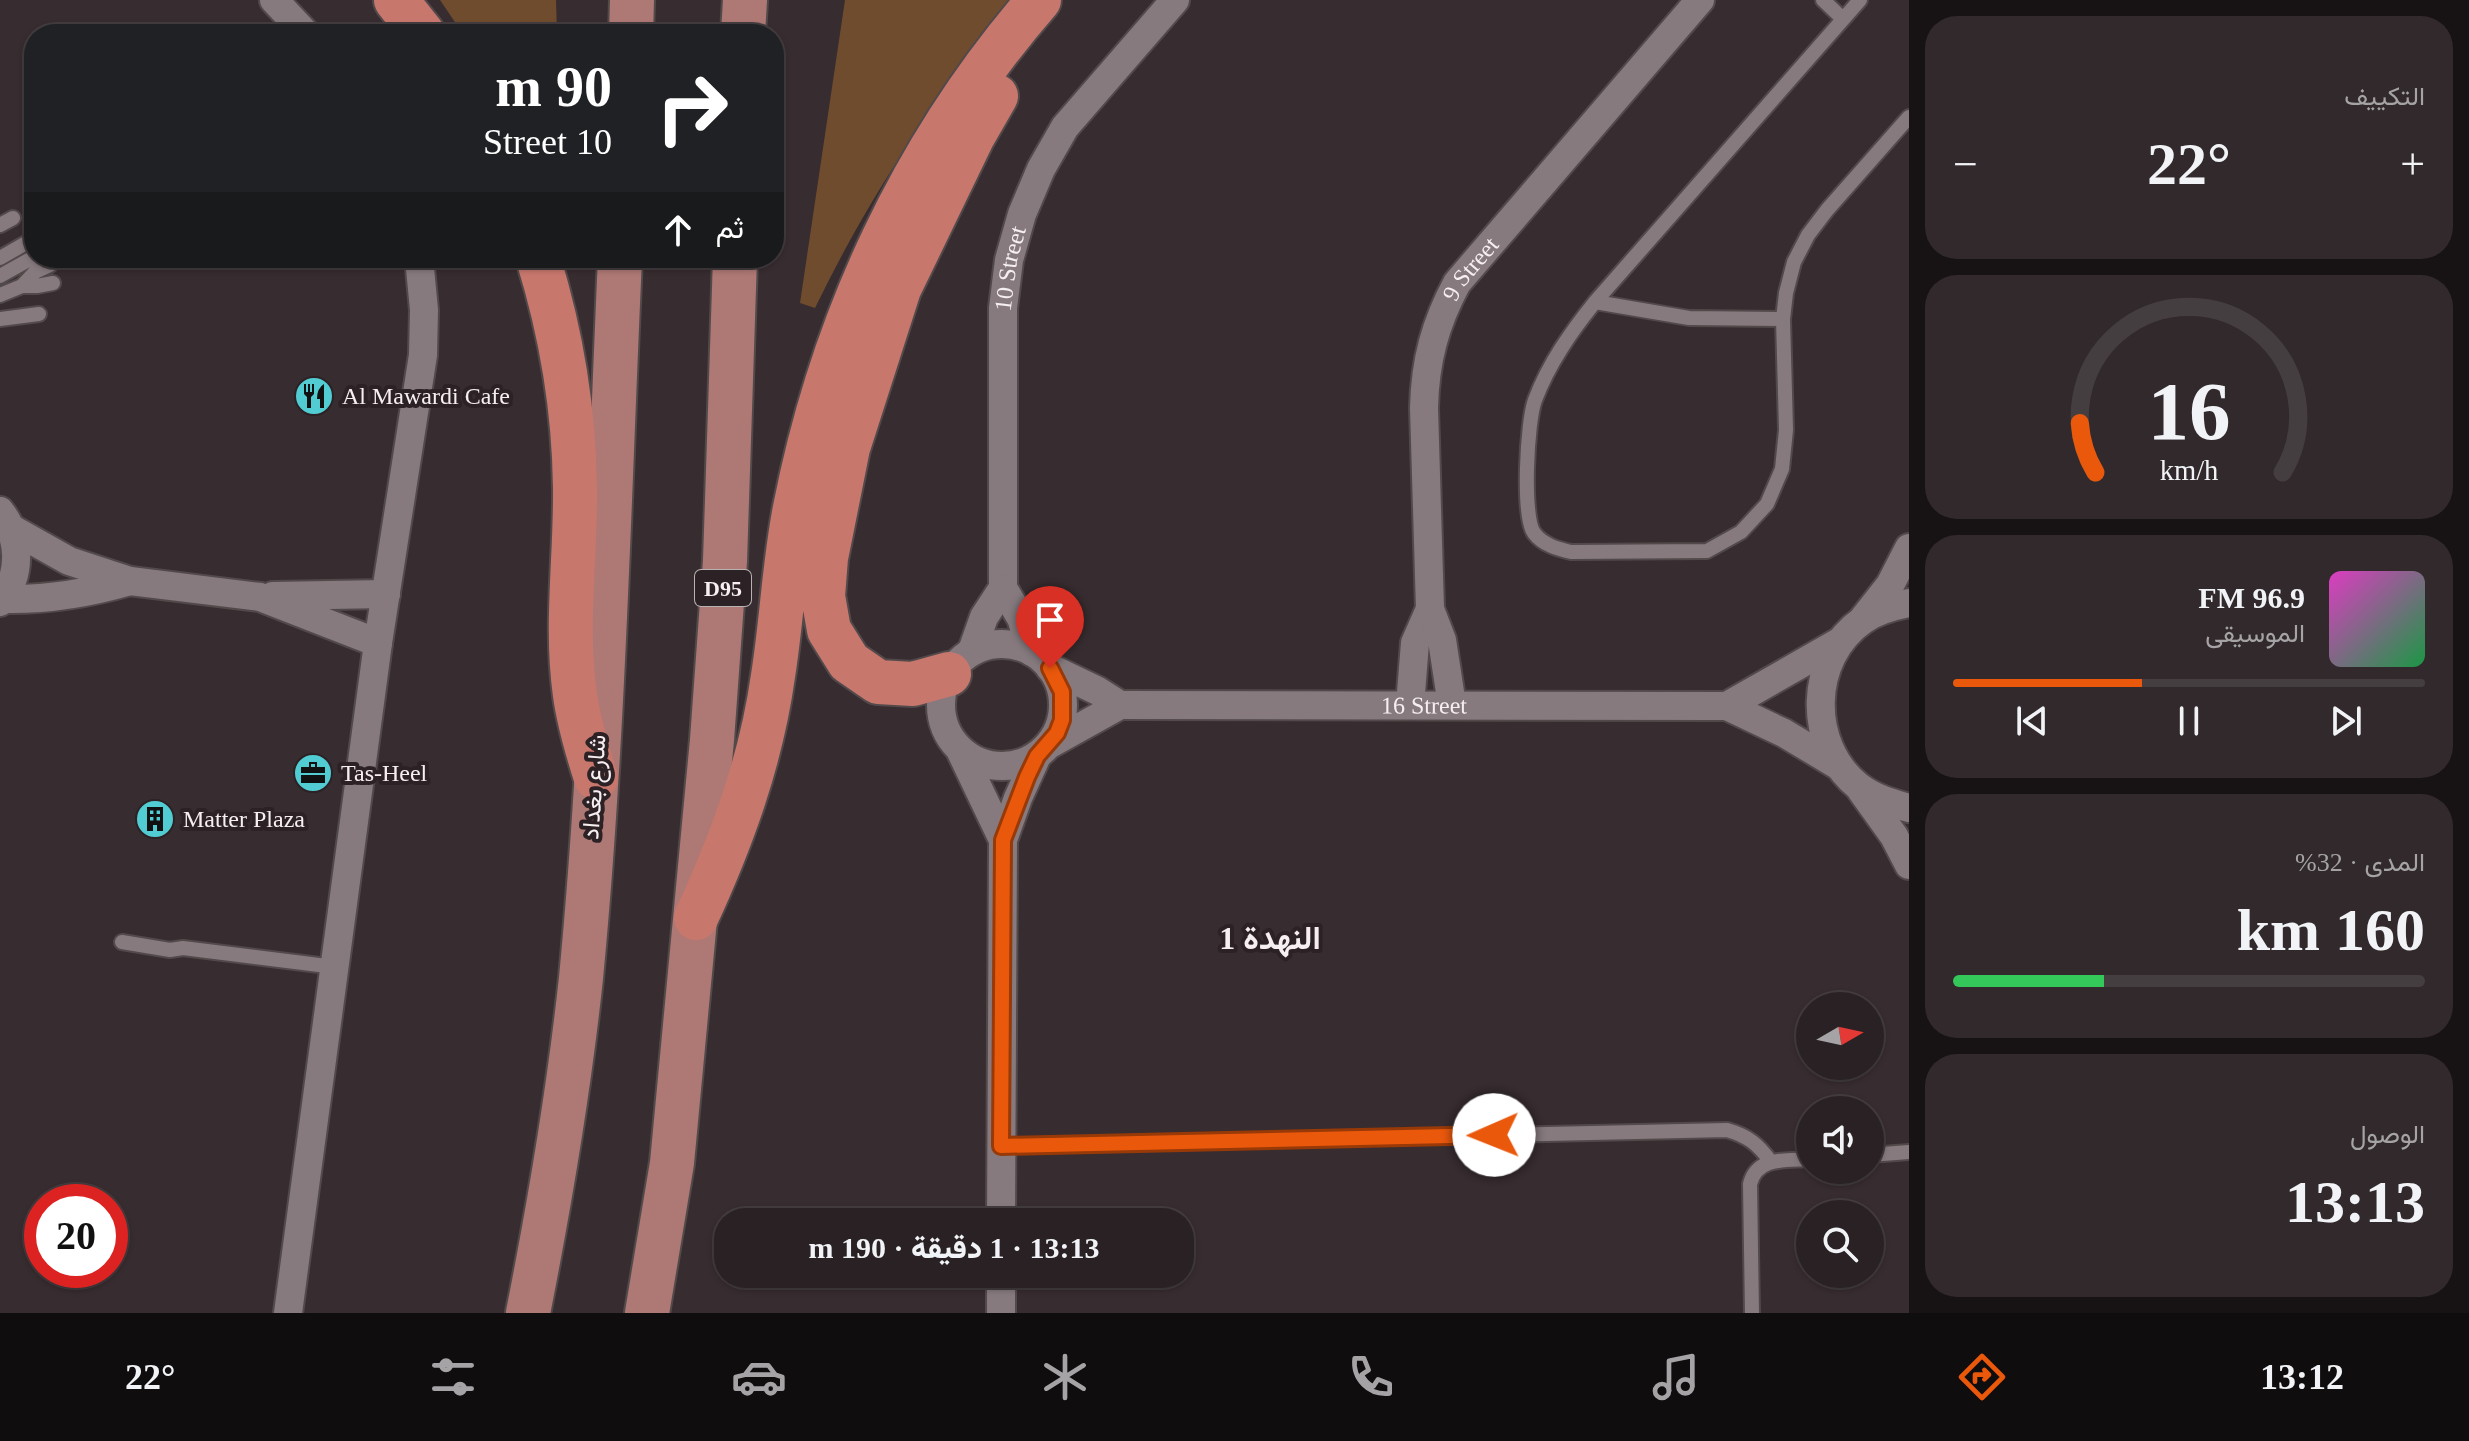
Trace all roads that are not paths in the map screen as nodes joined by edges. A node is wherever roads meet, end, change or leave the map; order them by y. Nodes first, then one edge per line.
1 (274, 0) edge
2 (396, 0) edge
3 (632, 0) edge
4 (745, 0) edge
5 (1039, 0) edge
6 (1063, 0) edge
7 (1175, 0) edge
8 (1700, 0) edge
9 (1823, 0) edge
10 (1860, 0) edge
11 (1843, 19) junction
12 (297, 24) edge
13 (415, 24) edge
14 (631, 24) edge
15 (744, 24) edge
16 (1909, 117) edge
17 (24, 244) edge
18 (0, 258) edge
19 (24, 263) edge
20 (44, 268) edge
21 (420, 268) edge
22 (541, 268) edge
23 (620, 268) edge
24 (735, 268) edge
25 (0, 276) edge
26 (53, 283) dead end
27 (22, 286) junction
28 (0, 295) edge
29 (1595, 302) junction
30 (39, 314) dead end
31 (0, 319) edge
32 (1783, 319) junction
33 (4, 515) edge
34 (1909, 548) edge
35 (130, 581) junction
36 (1003, 588) junction
37 (386, 594) junction
38 (260, 597) junction
39 (2, 600) edge
40 (1909, 603) edge
41 (1430, 609) junction
42 (1862, 620) junction
43 (1842, 640) junction
44 (378, 643) junction
45 (1041, 660) junction
46 (960, 663) junction
47 (1120, 705) junction
48 (1410, 705) junction
49 (1452, 705) junction
50 (1727, 706) junction
51 (1043, 750) junction
52 (961, 752) junction
53 (1839, 766) junction
54 (596, 778) junction
55 (1859, 786) junction
56 (1909, 808) edge
57 (1003, 840) junction
58 (1909, 865) edge
59 (696, 918) junction
60 (122, 942) dead end
61 (334, 972) junction
62 (1001, 1146) junction
63 (1909, 1152) edge
64 (1884, 1154) edge
65 (1796, 1160) edge
66 (1771, 1162) junction
67 (1001, 1208) edge
68 (1001, 1288) edge
69 (288, 1313) edge
70 (528, 1313) edge
71 (647, 1313) edge
72 (1001, 1313) edge
73 (1752, 1313) edge

1 - 12 street
2 - 13 highway
3 - 14 main road
4 - 15 main road
5 - 59 highway
6 - 46 highway
7 - 36 street, 10 Street
8 - 41 street, 9 Street
9 - 11 lane
10 - 11 lane
11 - 29 lane
16 - 32 lane
17 - 18 lane
19 - 25 lane
20 - 27 lane
21 - 37 street
22 - 54 highway
23 - 54 main road, شارع بغداد
24 - 59 main road, D95
26 - 27 lane
27 - 28 lane
29 - 32 lane
29 - 32 lane
30 - 31 lane
33 - 35 street
33 - 39 street
34 - 42 street
35 - 38 street
35 - 39 street
36 - 45 street
36 - 46 street
37 - 38 street
37 - 44 street
38 - 44 street
40 - 42 street
41 - 48 street
41 - 49 street
42 - 43 street
43 - 50 street
43 - 53 street
44 - 61 street
45 - 46 street
45 - 47 street
45 - 51 street
46 - 52 street
47 - 48 street, 16 Street
47 - 51 street
48 - 49 street, 16 Street
49 - 50 street, 16 Street
50 - 53 street
51 - 52 street
51 - 57 street
52 - 57 street
53 - 55 street
54 - 70 main road, شارع بغداد
55 - 56 street
55 - 58 street
57 - 62 street
59 - 71 main road, D95
60 - 61 lane
61 - 69 street
62 - 66 lane
62 - 67 street
63 - 64 lane
65 - 66 lane
66 - 73 lane
68 - 72 street

